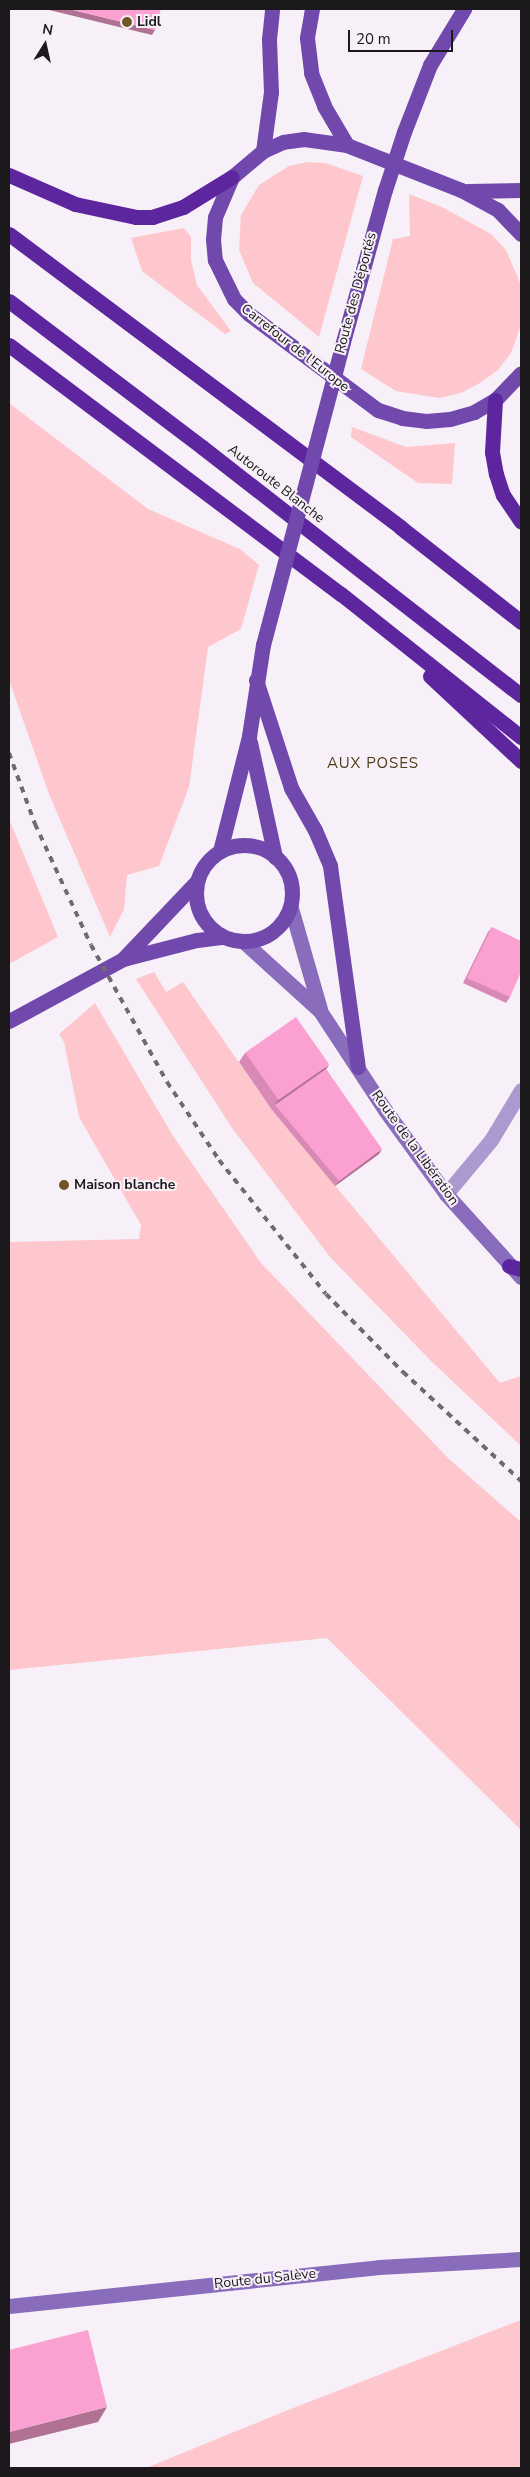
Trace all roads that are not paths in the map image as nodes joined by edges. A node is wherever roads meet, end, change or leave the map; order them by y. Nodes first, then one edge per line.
1 (272, 9) edge
2 (312, 9) edge
3 (464, 9) edge
4 (347, 145) junction
5 (262, 151) junction
6 (9, 175) edge
7 (232, 177) junction
8 (461, 190) junction
9 (521, 190) edge
10 (9, 234) edge
11 (521, 234) edge
12 (9, 301) edge
13 (9, 344) edge
14 (521, 373) edge
15 (495, 400) junction
16 (521, 522) edge
17 (341, 594) junction
18 (521, 622) edge
19 (256, 680) junction
20 (521, 696) edge
21 (249, 736) junction
22 (521, 737) edge
23 (521, 761) edge
24 (220, 851) junction
25 (275, 857) junction
26 (197, 881) junction
27 (290, 908) junction
28 (223, 937) junction
29 (244, 942) junction
30 (123, 959) junction
31 (320, 1010) junction
32 (10, 1017) edge
33 (358, 1068) junction
34 (521, 1090) edge
35 (446, 1194) junction
36 (515, 1267) edge
37 (521, 1277) edge
38 (521, 2259) edge
39 (9, 2306) edge

1 - 5 main road
2 - 4 main road
3 - 19 main road, Route des Déportés, bridge
4 - 5 main road, Carrefour de l'Europe
4 - 8 main road, Carrefour de l'Europe
5 - 7 main road, Carrefour de l'Europe
6 - 7 highway
7 - 15 main road, Carrefour de l'Europe
8 - 9 main road
8 - 11 main road, Carrefour de l'Europe
10 - 18 highway
12 - 20 highway, Autoroute Blanche
13 - 17 highway
14 - 15 main road, Carrefour de l'Europe
15 - 16 highway
17 - 22 highway
17 - 23 highway
19 - 21 main road, Route des Déportés
19 - 33 main road
21 - 24 main road, Route des Déportés
21 - 25 main road, Route des Déportés
24 - 25 main road
24 - 26 main road
25 - 27 main road
26 - 28 main road
26 - 30 main road
27 - 29 main road
27 - 31 main road, Route de la Libération
28 - 29 main road
28 - 30 main road
29 - 31 main road, Route de la Libération
30 - 32 main road
31 - 33 main road, Route de la Libération
33 - 35 main road, Route de la Libération
34 - 35 lane
35 - 36 main road, Route de la Libération
36 - 37 main road, Route de la Libération
38 - 39 main road, Route du Salève

